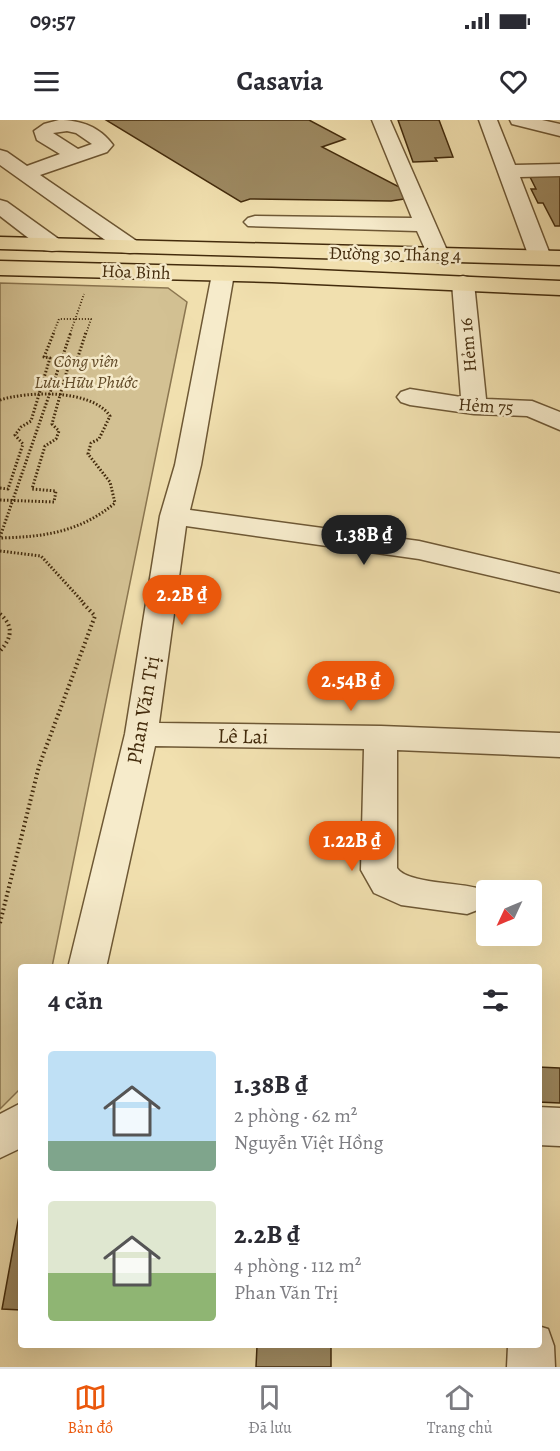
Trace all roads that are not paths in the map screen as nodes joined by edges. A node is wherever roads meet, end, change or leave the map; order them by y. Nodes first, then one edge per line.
1 (381, 120) edge
2 (488, 120) edge
3 (519, 120) edge
4 (560, 130) edge
5 (0, 156) edge
6 (76, 156) dead end
7 (560, 170) edge
8 (506, 171) junction
9 (25, 173) junction
10 (0, 206) edge
11 (255, 222) dead end
12 (427, 225) junction
13 (0, 243) edge
14 (52, 245) junction
15 (130, 247) junction
16 (438, 255) junction
17 (550, 258) edge
18 (226, 262) junction
19 (0, 268) edge
20 (60, 269) junction
21 (136, 272) junction
22 (272, 275) joint
23 (463, 283) junction
24 (556, 288) edge
25 (410, 397) dead end
26 (474, 406) junction
27 (560, 422) edge
28 (174, 516) junction
29 (560, 583) edge
30 (141, 734) junction
31 (381, 738) junction
32 (560, 745) edge
33 (467, 899) dead end
34 (88, 964) edge
35 (18, 1124) edge
36 (542, 1126) edge
37 (560, 1127) edge
38 (0, 1139) edge
39 (531, 1348) edge
40 (531, 1367) edge

1 - 12 street
2 - 8 street
3 - 4 street
5 - 9 street
6 - 9 street
7 - 8 street
8 - 17 street
9 - 15 street
10 - 14 street
11 - 12 street
12 - 16 street
13 - 14 main road, Hòa Bình
14 - 15 main road, Hòa Bình
14 - 20 main road
15 - 18 main road, Hòa Bình
15 - 21 main road
16 - 17 main road, Đường 30 Tháng 4
16 - 18 main road, Đường 30 Tháng 4
17 - 24 main road
18 - 21 main road, Hòa Bình
18 - 22 main road, Hòa Bình
18 - 28 street, Phan Văn Trị
19 - 20 main road, Hòa Bình
20 - 21 main road, Hòa Bình
22 - 23 main road, Đường 30 Tháng 4
23 - 24 main road, Đường 30 Tháng 4
23 - 26 street, Hẻm 16
25 - 26 street, Hẻm 75
26 - 27 street, Hẻm 75
28 - 29 street
28 - 30 street, Phan Văn Trị
30 - 31 street, Lê Lai
30 - 34 street, Phan Văn Trị
31 - 32 street, Lê Lai
31 - 33 street
35 - 38 street
36 - 37 street
39 - 40 street

